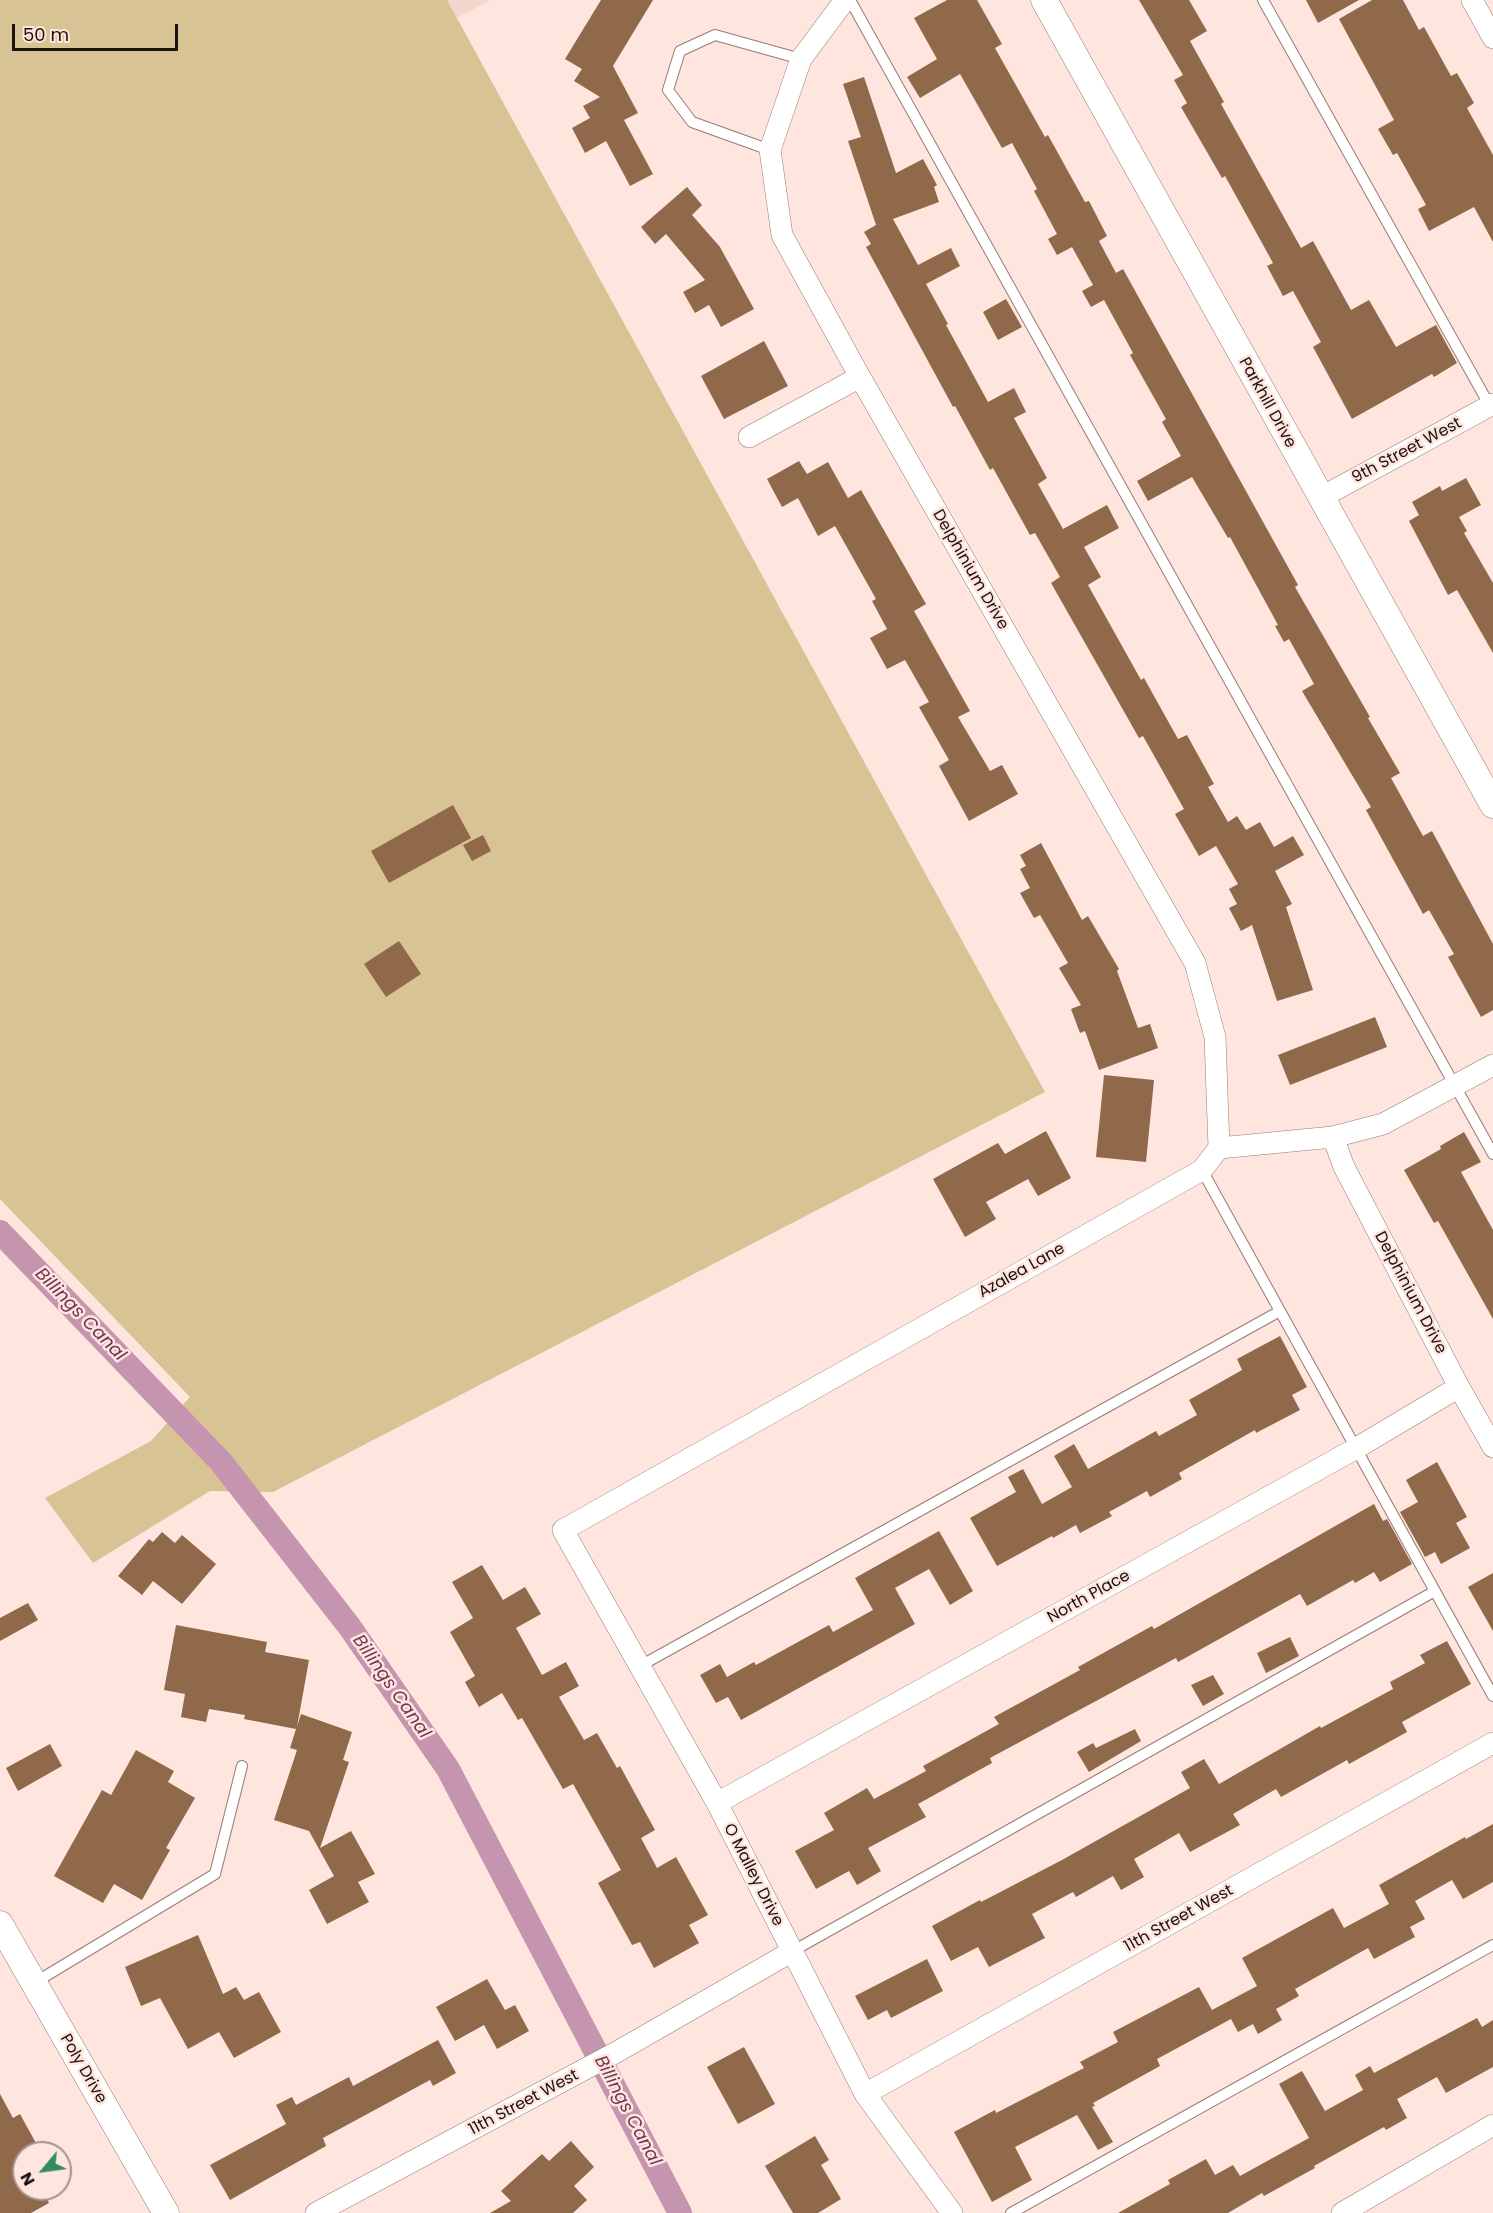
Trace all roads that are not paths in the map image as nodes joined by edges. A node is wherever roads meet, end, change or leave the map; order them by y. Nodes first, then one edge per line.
1 (848, 0) edge
2 (1044, 0) edge
3 (1263, 0) edge
4 (1472, 0) edge
5 (1493, 38) edge
6 (801, 59) junction
7 (770, 150) junction
8 (860, 377) junction
9 (1492, 407) edge
10 (749, 437) dead end
11 (1320, 498) junction
12 (1493, 805) edge
13 (1493, 1065) edge
14 (1455, 1085) junction
15 (1333, 1137) junction
16 (1219, 1148) junction
17 (1493, 1154) edge
18 (1202, 1170) junction
19 (1280, 1311) junction
20 (1459, 1388) junction
21 (1493, 1447) edge
22 (1354, 1449) junction
23 (563, 1530) joint
24 (1435, 1592) junction
25 (640, 1666) junction
26 (1493, 1696) edge
27 (1493, 1743) edge
28 (242, 1766) dead end
29 (717, 1803) junction
30 (0, 1924) edge
31 (1493, 1945) edge
32 (791, 1952) junction
33 (34, 1983) junction
34 (865, 2094) junction
35 (1493, 2125) edge
36 (166, 2213) edge
37 (316, 2213) edge
38 (952, 2213) edge
39 (1011, 2213) edge
40 (1342, 2213) edge

1 - 6 street, Delphinium Drive
1 - 14 lane
2 - 11 street, Parkhill Drive
3 - 9 lane
4 - 5 street
6 - 7 street, Delphinium Drive
6 - 7 lane
7 - 8 street, Delphinium Drive
8 - 10 street
8 - 16 street, Delphinium Drive
9 - 11 street, 9th Street West
11 - 12 street, Parkhill Drive
13 - 14 street
14 - 15 street
14 - 17 lane
15 - 16 street
15 - 20 street, Delphinium Drive
16 - 18 street, Azalea Lane
18 - 19 lane
18 - 23 street, Azalea Lane
19 - 22 lane
19 - 25 lane
20 - 21 street, Delphinium Drive
20 - 22 street, North Place
22 - 24 lane
22 - 29 street, North Place
23 - 25 street, O Malley Drive
24 - 26 lane
24 - 32 lane
25 - 29 street, O Malley Drive
27 - 34 street, 11th Street West
28 - 33 lane
29 - 32 street, O Malley Drive
30 - 33 street, Poly Drive
31 - 39 lane
32 - 34 street, O Malley Drive
32 - 37 street, 11th Street West
33 - 36 street, Poly Drive
34 - 38 street, O Malley Drive
35 - 40 street

